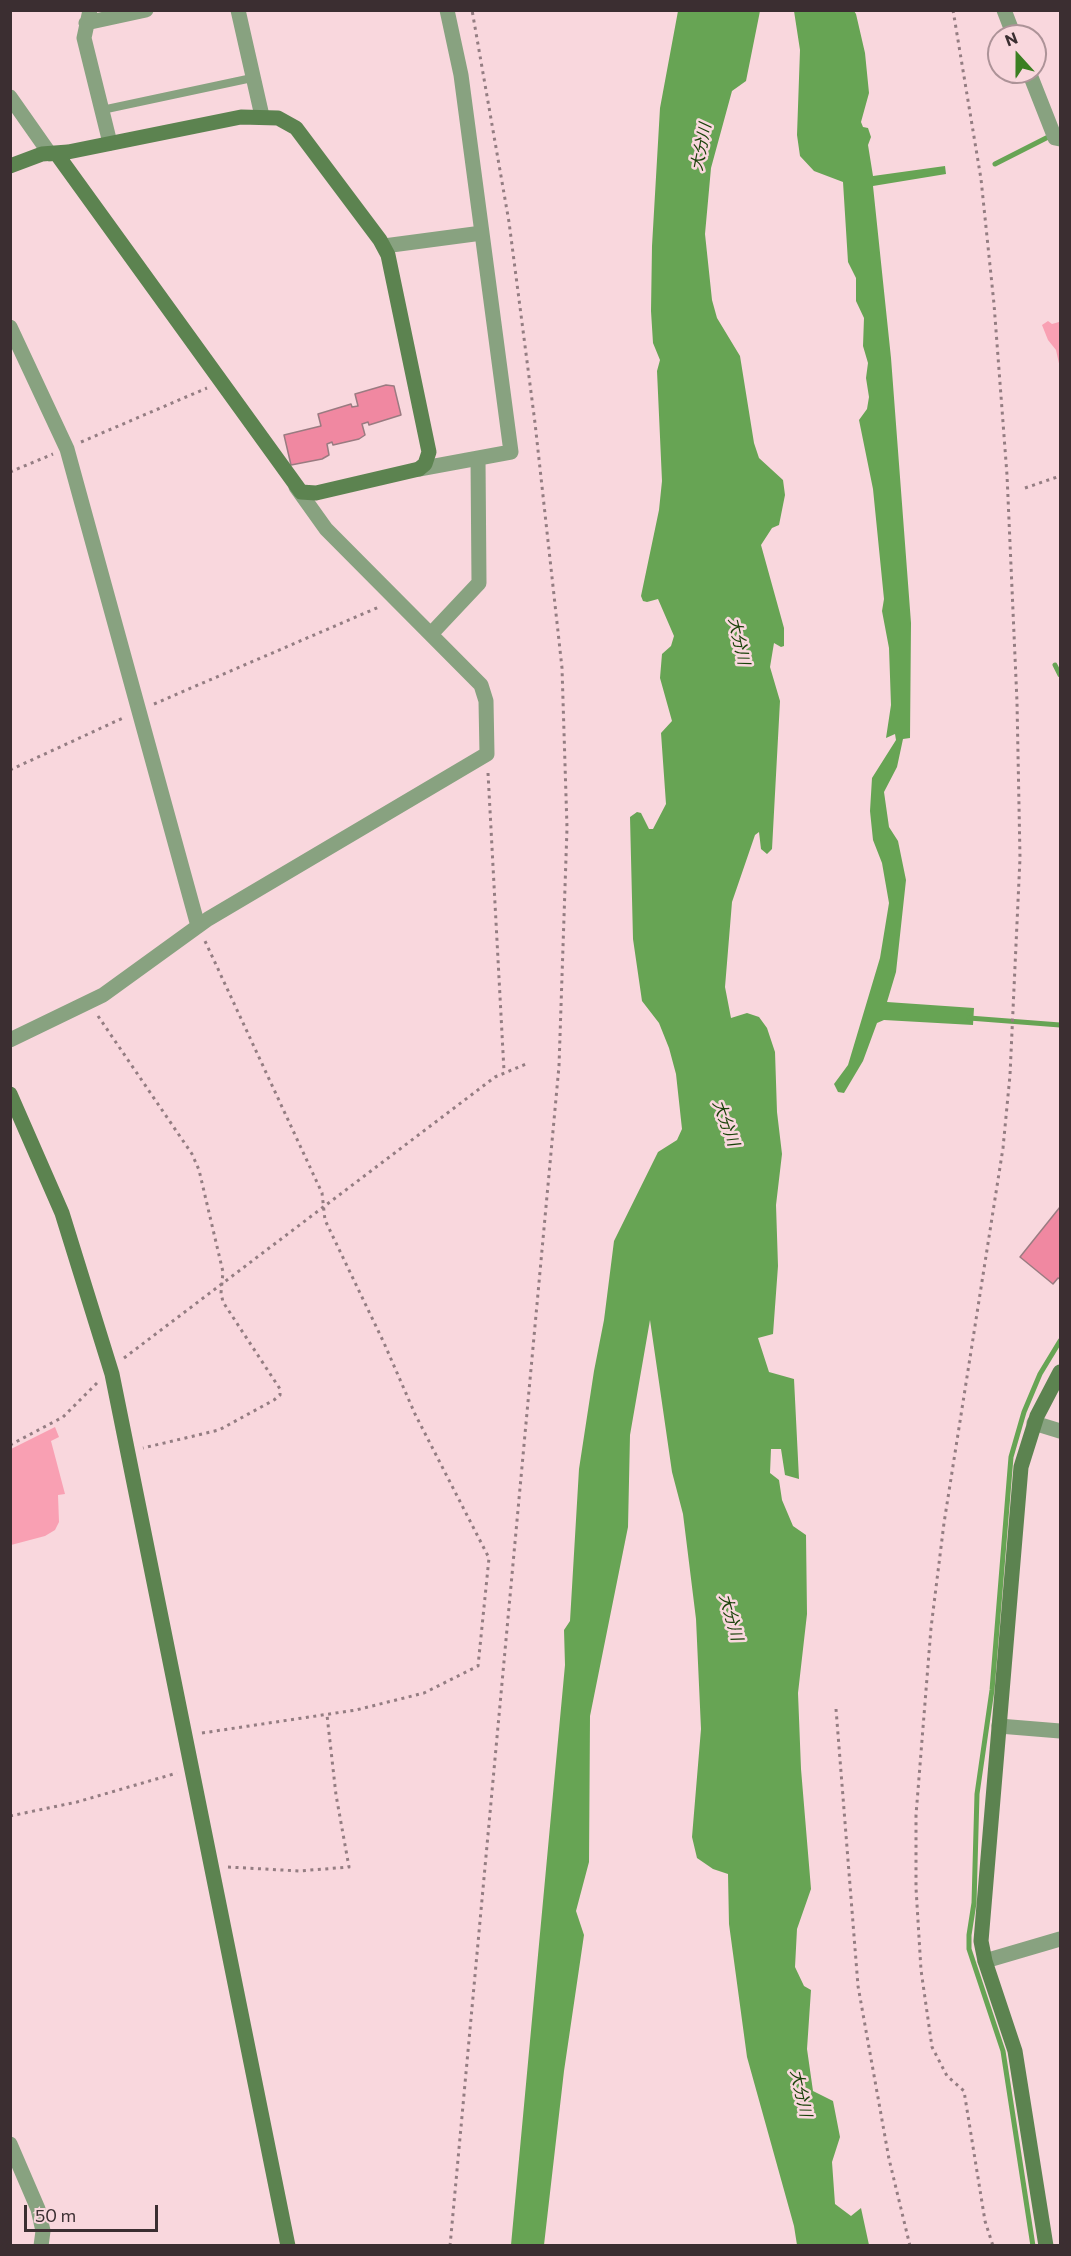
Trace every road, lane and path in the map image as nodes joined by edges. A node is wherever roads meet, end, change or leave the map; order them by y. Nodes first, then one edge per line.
1 (146, 10) edge
2 (237, 10) edge
3 (447, 10) edge
4 (472, 10) edge
5 (953, 10) edge
6 (88, 17) edge
7 (252, 78) junction
8 (1034, 84) edge
9 (10, 97) edge
10 (102, 110) junction
11 (262, 116) junction
12 (1060, 139) edge
13 (110, 143) junction
14 (53, 153) junction
15 (10, 166) edge
16 (482, 233) junction
17 (384, 246) junction
18 (10, 327) edge
19 (220, 382) junction
20 (67, 448) junction
21 (478, 458) junction
22 (419, 470) junction
23 (10, 472) edge
24 (1060, 476) edge
25 (296, 487) junction
26 (1025, 488) dead end
27 (396, 599) junction
28 (431, 634) junction
29 (138, 711) junction
30 (487, 754) junction
31 (10, 770) edge
32 (198, 926) junction
33 (88, 1002) junction
34 (10, 1040) edge
35 (526, 1064) dead end
36 (504, 1071) junction
37 (10, 1094) edge
38 (324, 1207) junction
39 (221, 1285) junction
40 (110, 1369) junction
41 (1060, 1372) edge
42 (1034, 1423) junction
43 (1060, 1431) edge
44 (10, 1445) edge
45 (141, 1449) dead end
46 (836, 1710) dead end
47 (327, 1715) junction
48 (999, 1726) junction
49 (1060, 1731) edge
50 (187, 1735) junction
51 (193, 1768) junction
52 (10, 1816) edge
53 (213, 1865) junction
54 (1060, 1939) edge
55 (985, 1960) junction
56 (10, 2144) edge
57 (41, 2246) edge
58 (288, 2246) edge
59 (450, 2246) edge
60 (910, 2246) edge
61 (993, 2246) edge
62 (1046, 2246) edge

1 - 6 street
2 - 7 street
3 - 16 street
4 - 59 path
5 - 61 path
6 - 10 street
7 - 10 lane
7 - 11 street
8 - 12 street
9 - 14 street
10 - 13 street
11 - 13 street
11 - 17 street
13 - 14 street
14 - 15 street
14 - 19 street
16 - 17 street
16 - 21 street
17 - 22 street
18 - 20 street
19 - 20 path
19 - 25 street
20 - 23 path
20 - 29 street
21 - 22 street
21 - 28 street
22 - 25 street
24 - 26 path
25 - 27 street
27 - 28 street
27 - 29 path
28 - 30 street
29 - 31 path
29 - 32 street
30 - 32 street
30 - 36 path
32 - 33 street
32 - 38 path
33 - 34 street
33 - 39 path
35 - 36 path
36 - 38 path
37 - 40 street
38 - 39 path
38 - 47 path
39 - 40 path
39 - 45 path
40 - 44 path
40 - 50 street
41 - 42 street
42 - 43 street
42 - 48 street
46 - 60 path
47 - 50 path
47 - 53 path
48 - 49 street
48 - 55 street
50 - 51 street
51 - 52 path
51 - 53 street
53 - 58 street
54 - 55 street
55 - 62 street
56 - 57 street

